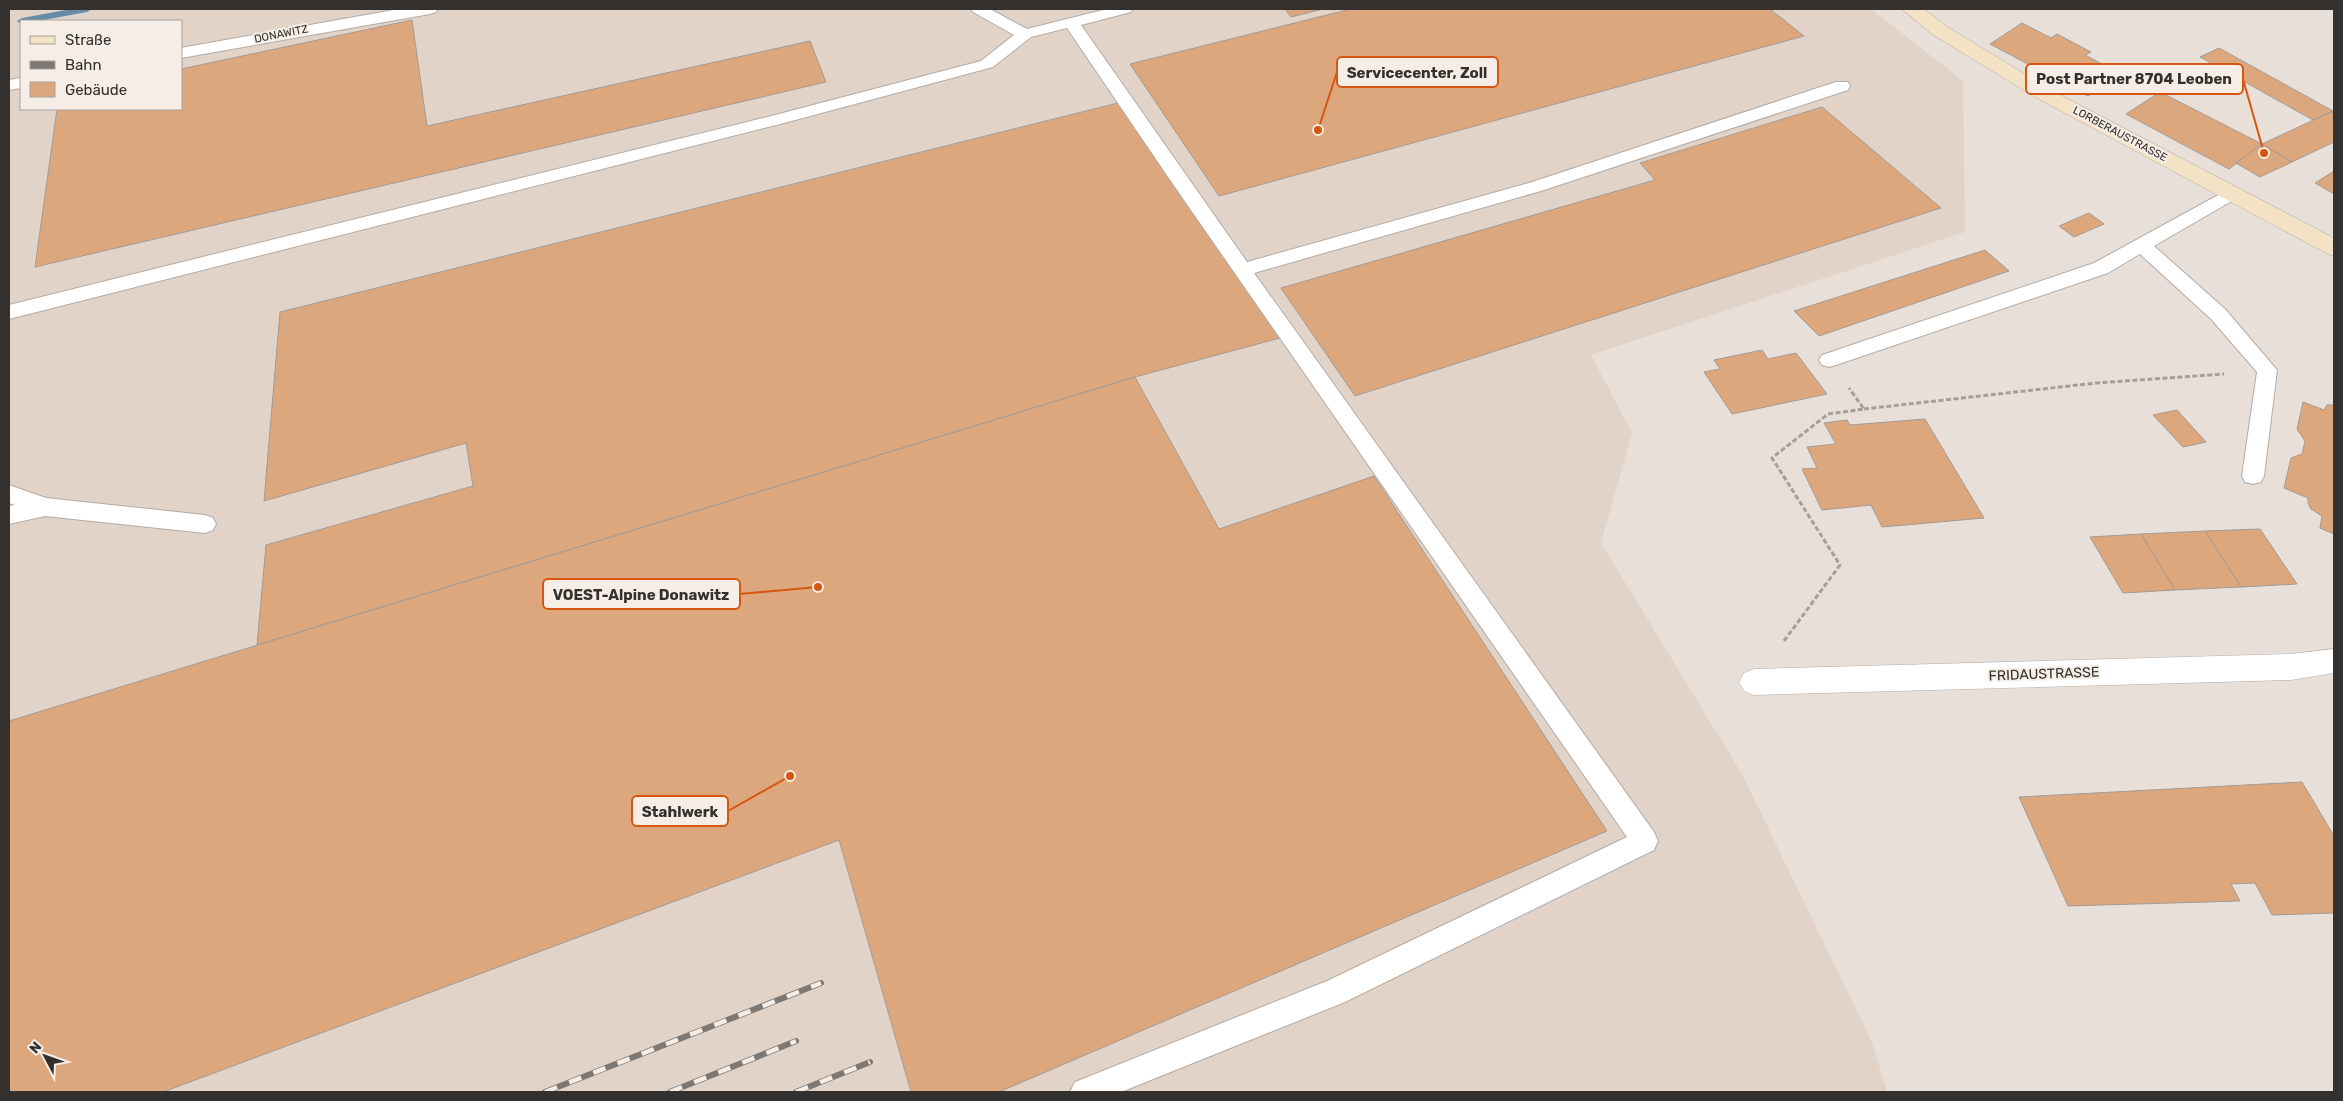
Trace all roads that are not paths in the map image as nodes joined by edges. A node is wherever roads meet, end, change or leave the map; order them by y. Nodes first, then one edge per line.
1 (430, 9) edge
2 (979, 9) edge
3 (1125, 9) edge
4 (1912, 9) edge
5 (1072, 22) junction
6 (1025, 34) junction
7 (182, 53) edge
8 (1842, 86) dead end
9 (2231, 194) junction
10 (2142, 245) junction
11 (2334, 248) edge
12 (1244, 269) junction
13 (9, 312) edge
14 (1829, 360) road end
15 (2254, 476) dead end
16 (9, 494) edge
17 (45, 507) junction
18 (9, 515) edge
19 (205, 524) dead end
20 (2334, 661) edge
21 (1754, 682) road end
22 (1085, 1092) edge

1 - 7 lane, DONAWITZ
2 - 6 lane
3 - 5 lane
4 - 9 street, LORBERAUSTRASSE
5 - 6 lane
5 - 12 lane
6 - 13 lane
8 - 12 lane
9 - 10 lane
9 - 11 street, LORBERAUSTRASSE
10 - 14 lane
10 - 15 lane
12 - 22 lane
16 - 17 lane
17 - 18 lane
17 - 19 lane
20 - 21 street, FRIDAUSTRASSE

